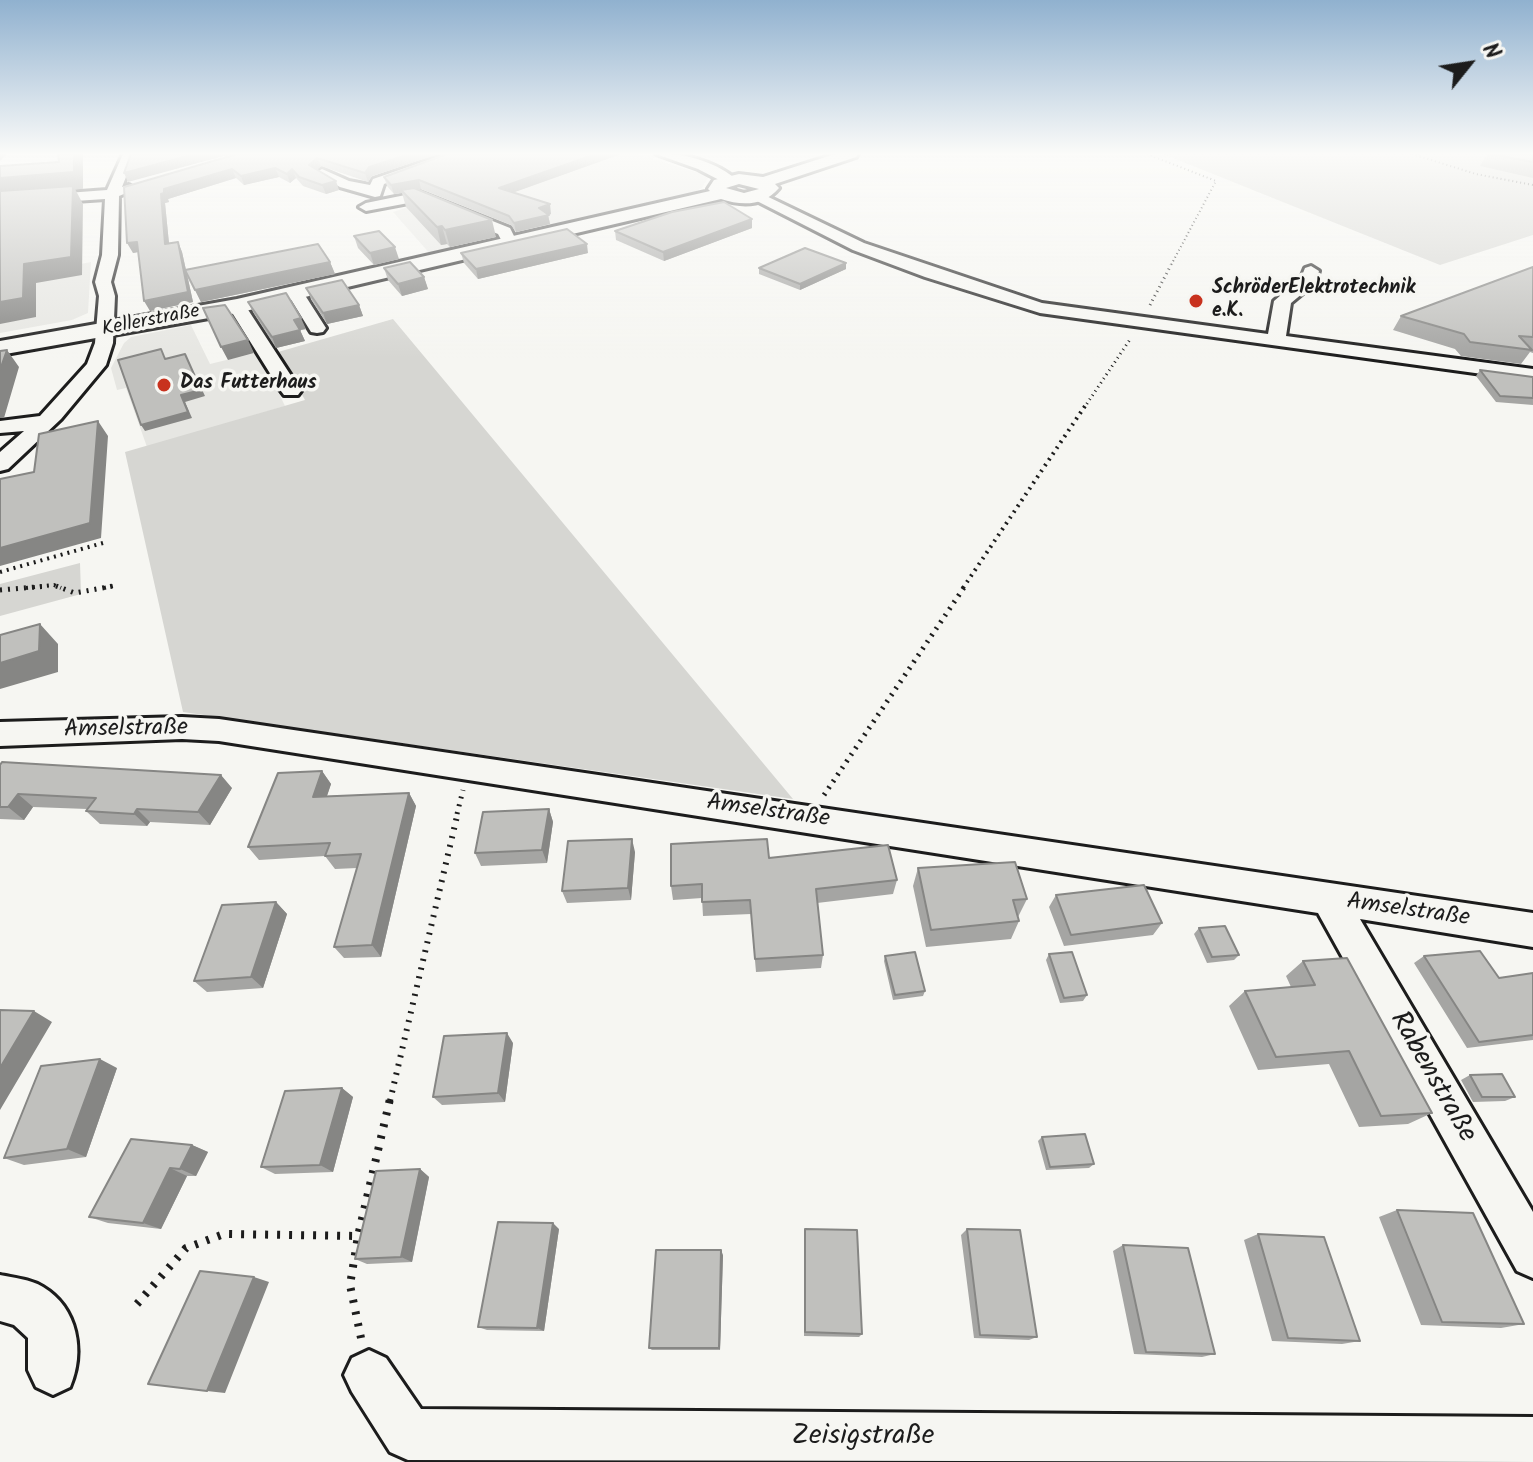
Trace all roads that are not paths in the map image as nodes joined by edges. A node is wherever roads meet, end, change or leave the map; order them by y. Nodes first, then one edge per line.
1 (111, 222) edge
2 (484, 222) edge
3 (593, 222) edge
4 (803, 222) edge
5 (510, 244) junction
6 (824, 250) dead end
7 (889, 256) junction
8 (1311, 271) dead end
9 (295, 293) junction
10 (237, 306) junction
11 (317, 328) dead end
12 (105, 331) junction
13 (1276, 340) junction
14 (0, 348) edge
15 (1533, 375) edge
16 (291, 391) dead end
17 (46, 422) junction
18 (0, 427) edge
19 (0, 464) edge
20 (0, 734) edge
21 (1329, 900) junction
22 (1533, 930) edge
23 (1533, 1255) edge
24 (0, 1298) edge
25 (53, 1370) dead end
26 (369, 1375) road end
27 (1533, 1443) edge

1 - 12 street
2 - 5 street
3 - 5 main road, Kellerstraße
4 - 7 street
5 - 9 main road, Kellerstraße
6 - 7 street
7 - 13 street
8 - 13 street
9 - 10 main road, Kellerstraße
9 - 11 street
10 - 12 main road, Kellerstraße
10 - 16 street
12 - 14 main road, Kellerstraße
12 - 17 street
13 - 15 street
17 - 18 street
17 - 19 street
20 - 21 street, Amselstraße
21 - 22 street, Amselstraße
21 - 23 street, Rabenstraße
24 - 25 street
26 - 27 street, Zeisigstraße

